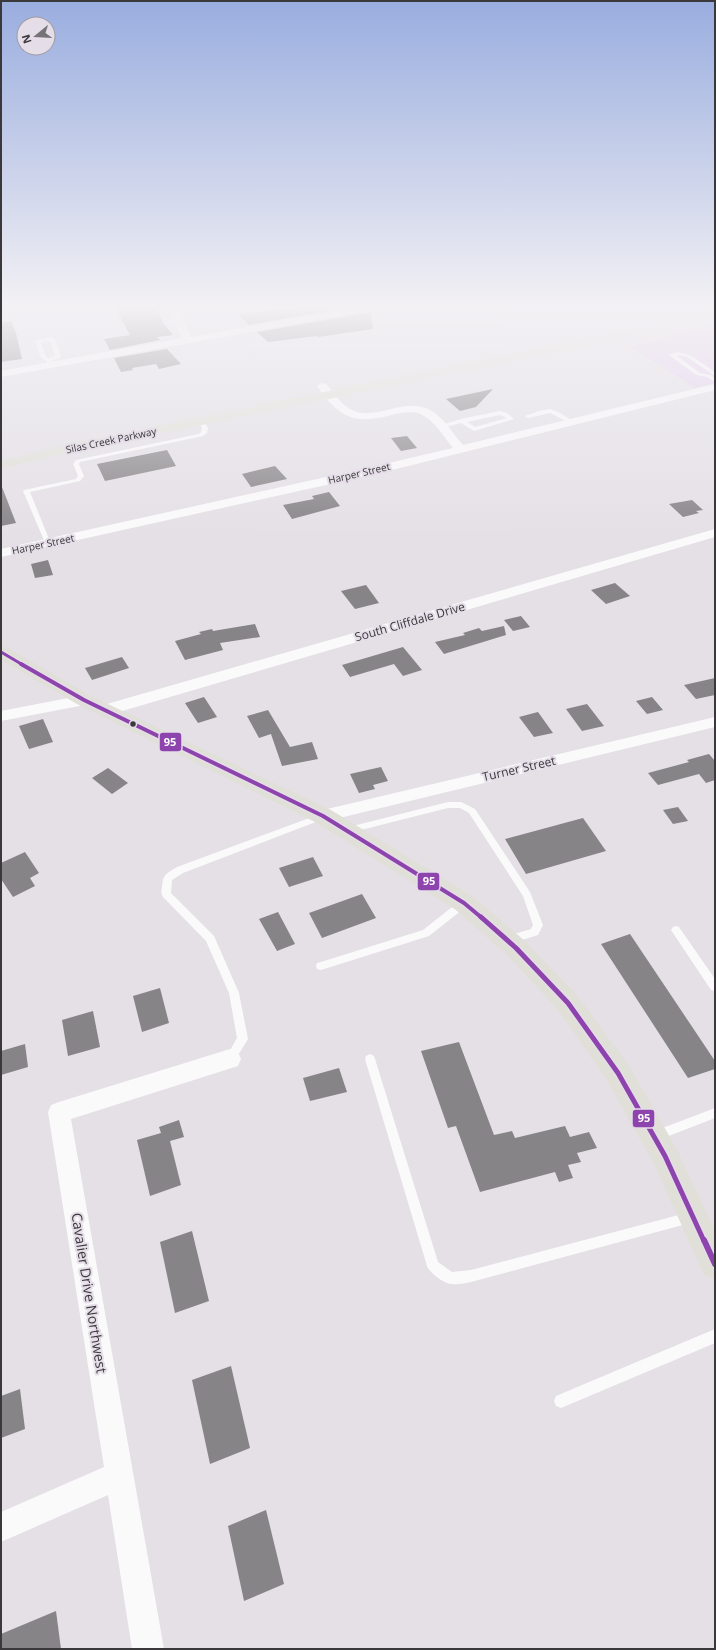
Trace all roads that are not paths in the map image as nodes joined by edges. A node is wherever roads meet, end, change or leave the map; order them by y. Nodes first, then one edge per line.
1 (357, 384) edge
2 (363, 384) edge
3 (715, 387) edge
4 (327, 391) junction
5 (528, 416) dead end
6 (201, 421) junction
7 (462, 421) junction
8 (570, 421) junction
9 (441, 426) junction
10 (460, 449) junction
11 (1, 455) edge
12 (1, 465) edge
13 (715, 533) edge
14 (48, 544) junction
15 (1, 553) edge
16 (1, 652) edge
17 (84, 700) junction
18 (106, 710) junction
19 (1, 716) edge
20 (715, 722) edge
21 (323, 816) junction
22 (346, 830) junction
23 (464, 903) junction
24 (676, 930) dead end
25 (507, 940) junction
26 (321, 966) dead end
27 (715, 987) edge
28 (230, 1059) joint
29 (370, 1059) dead end
30 (715, 1113) edge
31 (654, 1136) junction
32 (693, 1217) junction
33 (715, 1264) edge
34 (715, 1336) edge
35 (561, 1401) dead end
36 (119, 1475) junction
37 (1, 1526) edge
38 (148, 1649) edge

1 - 4 main road, Silas Creek Parkway
2 - 4 main road, Silas Creek Parkway
3 - 8 street, Harper Street
4 - 6 main road, Silas Creek Parkway
4 - 9 street
4 - 11 main road, Silas Creek Parkway
5 - 8 lane
6 - 12 main road, Silas Creek Parkway
6 - 14 lane
7 - 7 lane
7 - 9 lane
8 - 10 street, Harper Street
9 - 10 street
10 - 14 street, Harper Street
13 - 18 street, South Cliffdale Drive
14 - 15 street, Harper Street
16 - 17 main road
17 - 18 main road
17 - 19 street
18 - 21 main road
20 - 21 street, Turner Street
21 - 22 main road
21 - 28 lane
22 - 23 main road
22 - 25 lane
23 - 25 main road
23 - 26 lane
24 - 27 lane
25 - 31 main road
28 - 36 street, Cavalier Drive Northwest
29 - 32 lane
30 - 31 lane
31 - 32 main road
32 - 33 main road
34 - 35 lane
36 - 37 street
36 - 38 street, Cavalier Drive Northwest

